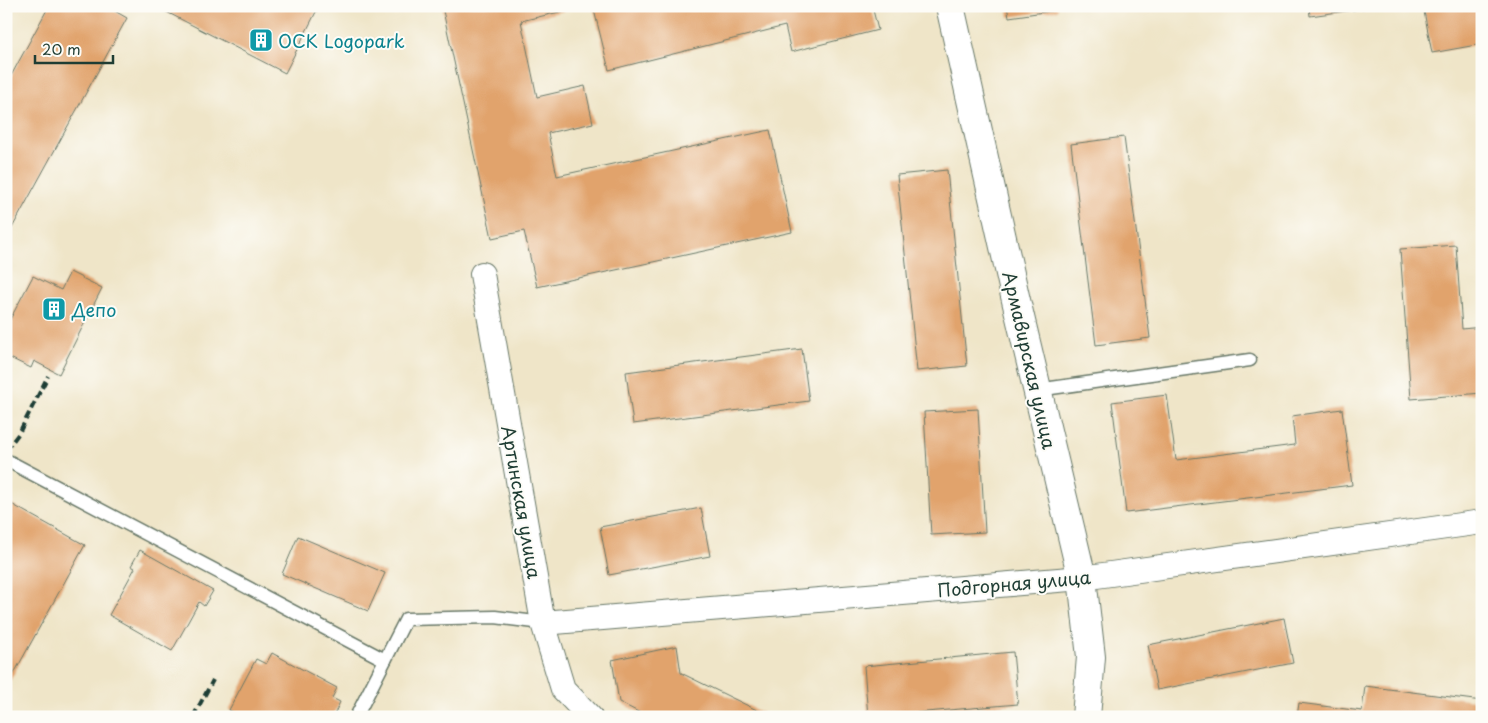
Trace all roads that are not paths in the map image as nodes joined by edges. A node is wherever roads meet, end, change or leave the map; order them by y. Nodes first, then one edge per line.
1 (950, 6) edge
2 (482, 274) dead end
3 (1250, 360) dead end
4 (1037, 390) junction
5 (6, 460) edge
6 (1482, 522) edge
7 (1082, 578) junction
8 (543, 623) junction
9 (385, 660) junction
10 (356, 717) edge
11 (590, 717) edge
12 (1086, 717) edge

1 - 4 main road, Армавирская улица
2 - 8 street, Артинская улица
3 - 4 lane
4 - 7 main road, Армавирская улица
5 - 9 lane
6 - 7 street, Подгорная улица
7 - 8 street, Подгорная улица
7 - 12 main road, Армавирская улица
8 - 9 lane
8 - 11 street, Артинская улица
9 - 10 lane

